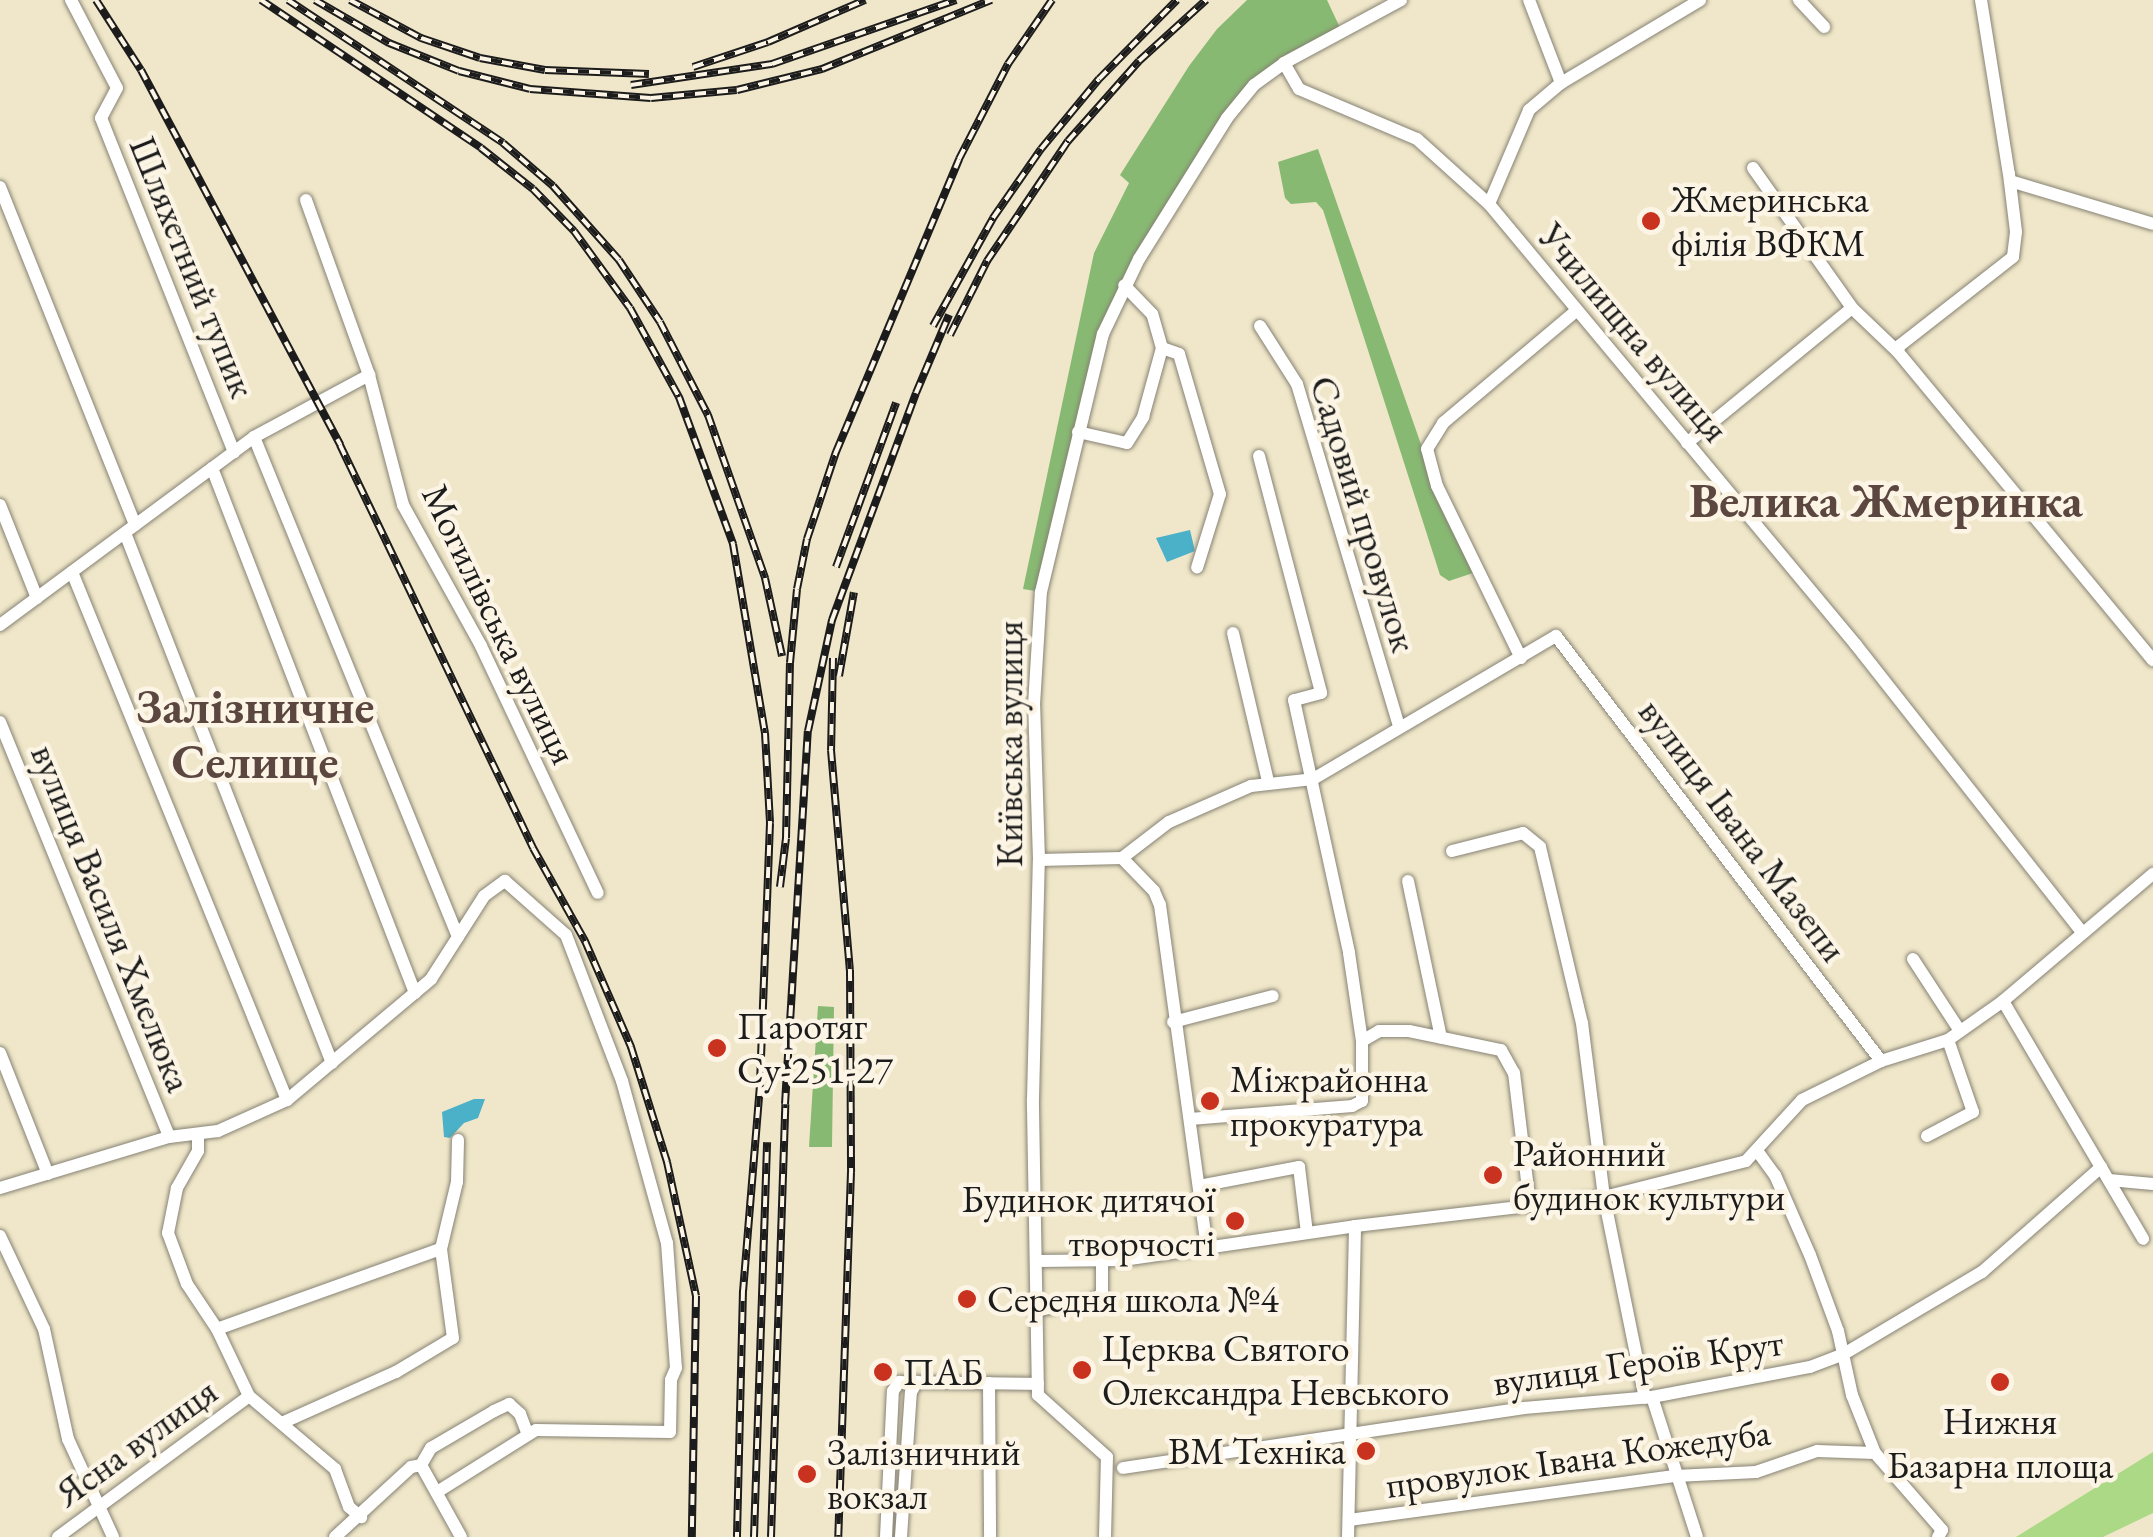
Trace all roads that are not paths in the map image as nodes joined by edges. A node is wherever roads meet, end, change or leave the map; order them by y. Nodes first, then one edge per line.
1 (71, 0) edge
2 (1402, 0) edge
3 (1529, 0) edge
4 (1700, 0) edge
5 (1799, 0) edge
6 (1981, 0) edge
7 (1824, 27) dead end
8 (1284, 63) junction
9 (1561, 83) junction
10 (1753, 168) dead end
11 (2010, 182) junction
12 (0, 187) edge
13 (306, 200) dead end
14 (1489, 204) junction
15 (2153, 224) edge
16 (1124, 285) junction
17 (1852, 308) junction
18 (1577, 310) junction
19 (1260, 326) dead end
20 (1162, 348) junction
21 (1898, 352) junction
22 (370, 375) junction
23 (1078, 432) junction
24 (254, 437) junction
25 (1687, 442) junction
26 (234, 452) junction
27 (1258, 456) dead end
28 (212, 468) junction
29 (0, 504) edge
30 (130, 529) junction
31 (1197, 568) dead end
32 (72, 572) junction
33 (36, 598) junction
34 (0, 625) edge
35 (1233, 633) dead end
36 (1521, 658) junction
37 (2153, 660) edge
38 (0, 722) edge
39 (1398, 726) junction
40 (1313, 779) junction
41 (1268, 781) junction
42 (1452, 851) dead end
43 (1122, 858) junction
44 (1039, 860) junction
45 (2153, 874) edge
46 (1408, 881) dead end
47 (598, 893) dead end
48 (2082, 932) junction
49 (458, 937) junction
50 (1913, 959) dead end
51 (415, 993) junction
52 (1273, 996) dead end
53 (2003, 1001) junction
54 (1173, 1022) junction
55 (1960, 1031) junction
56 (1441, 1038) junction
57 (1948, 1040) junction
58 (1362, 1041) junction
59 (0, 1053) edge
60 (1881, 1061) junction
61 (332, 1064) junction
62 (286, 1100) junction
63 (1190, 1119) junction
64 (198, 1135) junction
65 (1927, 1136) dead end
66 (168, 1137) junction
67 (458, 1140) dead end
68 (1758, 1152) junction
69 (2101, 1167) junction
70 (48, 1174) junction
71 (2108, 1180) junction
72 (2153, 1184) edge
73 (1199, 1186) junction
74 (0, 1188) edge
75 (1604, 1197) junction
76 (1530, 1206) junction
77 (1355, 1226) junction
78 (1307, 1233) junction
79 (0, 1236) edge
80 (2143, 1239) dead end
81 (1207, 1248) junction
82 (441, 1249) junction
83 (1038, 1261) junction
84 (1102, 1261) junction
85 (1038, 1310) junction
86 (217, 1329) junction
87 (1842, 1355) junction
88 (917, 1382) junction
89 (988, 1383) junction
90 (1038, 1384) junction
91 (249, 1396) junction
92 (1649, 1398) junction
93 (284, 1422) junction
94 (1351, 1434) junction
95 (528, 1435) junction
96 (1875, 1452) junction
97 (421, 1464) junction
98 (1123, 1468) dead end
99 (1676, 1476) junction
100 (436, 1492) junction
101 (100, 1507) junction
102 (361, 1516) junction
103 (1349, 1520) junction
104 (1940, 1534) edge
105 (342, 1535) edge
106 (58, 1537) edge
107 (113, 1537) edge
108 (461, 1537) edge
109 (886, 1537) edge
110 (901, 1537) edge
111 (990, 1537) edge
112 (1105, 1537) edge
113 (1348, 1537) edge
114 (1697, 1537) edge

1 - 26 street, Шляхетний тупик
2 - 8 street, Київська вулиця
3 - 9 street
4 - 9 street
5 - 7 street
6 - 11 street
8 - 14 street, Училищна вулиця
8 - 16 street, Київська вулиця
9 - 14 street
10 - 17 street
11 - 15 street
11 - 21 street
12 - 30 street
13 - 22 street, Могилівська вулиця
14 - 18 street, Училищна вулиця
16 - 20 street
16 - 23 street, Київська вулиця
17 - 21 street
17 - 25 street
18 - 25 street, Училищна вулиця
18 - 36 street
19 - 39 street, Садовий провулок
20 - 23 street
20 - 31 street
21 - 37 street
22 - 24 street
22 - 47 street, Могилівська вулиця
23 - 44 street, Київська вулиця
24 - 26 street
24 - 49 street
25 - 48 street, Училищна вулиця
26 - 28 street
27 - 40 street
28 - 30 street
28 - 51 street
29 - 33 street
30 - 32 street
30 - 61 street
32 - 33 street
32 - 62 street
33 - 34 street
35 - 41 street
36 - 39 street
36 - 60 street, вулиця Івана Мазепи
38 - 66 street, вулиця Василя Хмелюка
39 - 40 street
40 - 41 street
40 - 58 street
41 - 43 street
42 - 75 street
43 - 44 street
43 - 54 street
44 - 83 street, Київська вулиця
45 - 48 street
46 - 56 street
48 - 53 street
49 - 51 street
49 - 95 street
50 - 55 street
51 - 61 street
52 - 54 street
53 - 55 street
53 - 69 street
54 - 63 street
55 - 57 street
56 - 58 street
56 - 76 street
57 - 60 street
57 - 65 street
58 - 63 street
59 - 70 street
60 - 68 street
61 - 62 street
62 - 64 street
63 - 73 street
64 - 66 street
64 - 86 street, вулиця Василя Хмелюка
66 - 70 street
67 - 82 street
68 - 75 street
68 - 87 street
69 - 71 street
69 - 87 street, вулиця Героїв Крут
70 - 74 street
71 - 72 street
71 - 80 street
73 - 78 street
73 - 81 street
75 - 76 street
75 - 92 street
76 - 77 street
77 - 78 street
77 - 94 street
78 - 81 street
79 - 101 street
81 - 84 street
82 - 86 street
82 - 93 street
83 - 84 street
83 - 85 street, Київська вулиця
84 - 85 street
85 - 90 street, Київська вулиця
86 - 91 street, вулиця Василя Хмелюка
87 - 92 street, вулиця Героїв Крут
87 - 96 street
88 - 89 street
88 - 109 street
88 - 110 street
89 - 90 street
89 - 111 street
90 - 112 street
91 - 93 street, вулиця Василя Хмелюка
91 - 101 street, Ясна вулиця
92 - 94 street, вулиця Героїв Крут
92 - 99 street
93 - 102 street, вулиця Василя Хмелюка
94 - 98 street, вулиця Героїв Крут
94 - 103 street
95 - 97 street
95 - 100 street
96 - 99 street, провулок Івана Кожедуба
96 - 104 street
97 - 100 street
97 - 102 street
99 - 103 street, провулок Івана Кожедуба
99 - 114 street
100 - 108 street
101 - 106 street, Ясна вулиця
101 - 107 street
102 - 105 street
103 - 113 street

